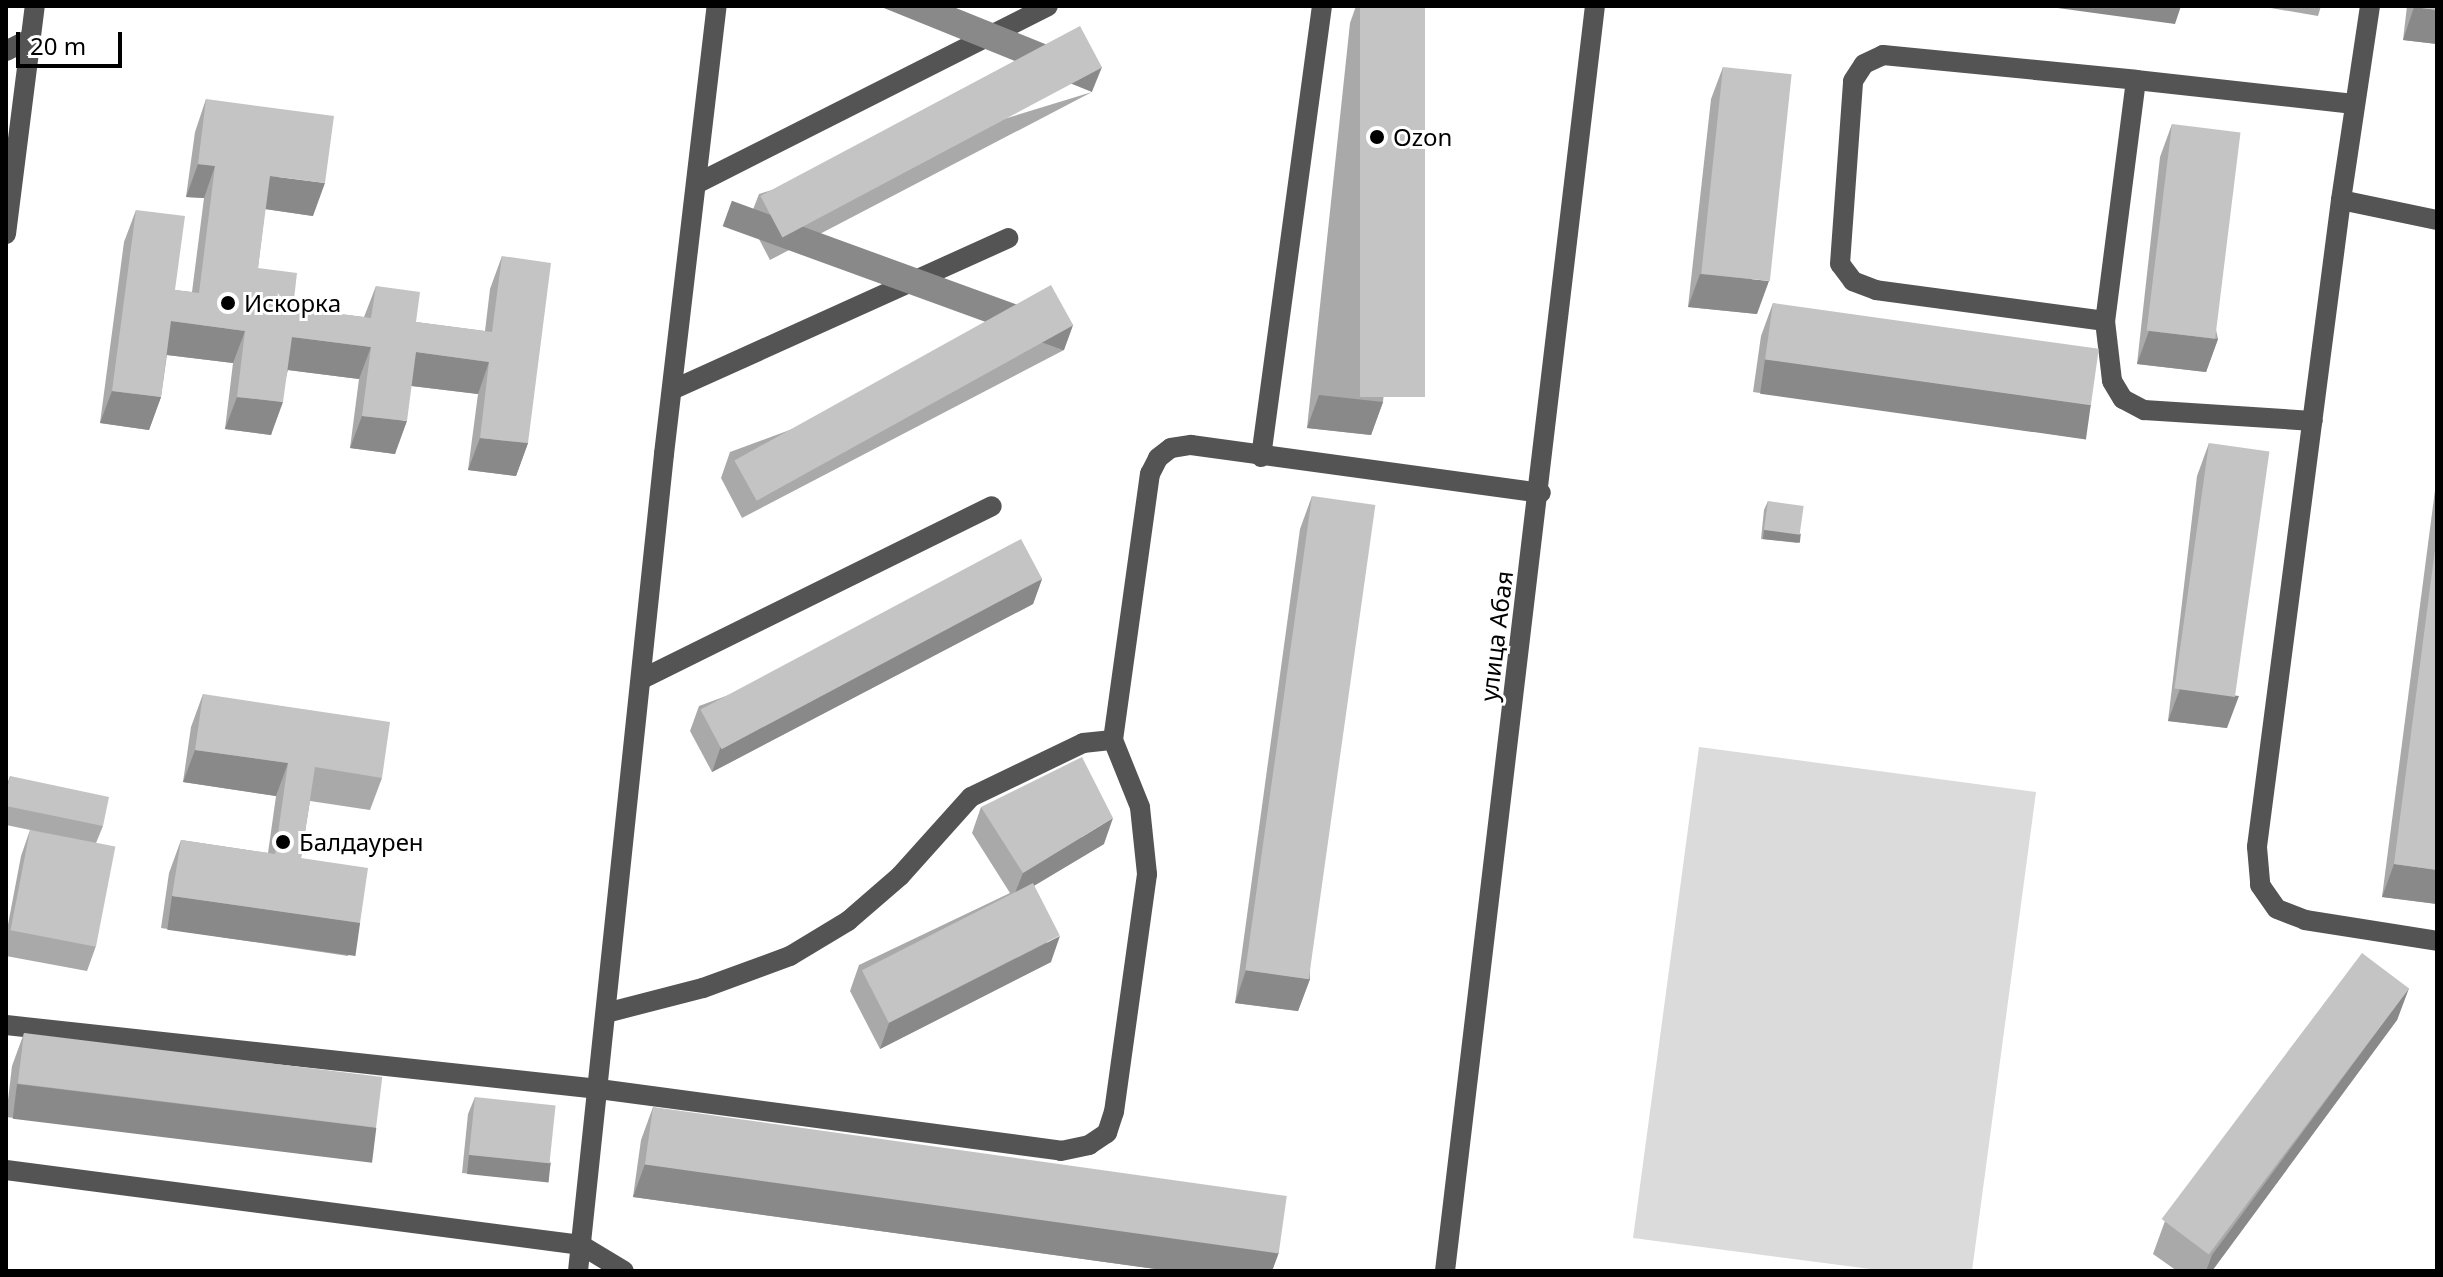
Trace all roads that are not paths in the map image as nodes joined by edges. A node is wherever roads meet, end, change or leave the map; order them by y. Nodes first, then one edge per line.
1 (35, 6) edge
2 (717, 6) edge
3 (1048, 6) edge
4 (1322, 6) edge
5 (1595, 6) edge
6 (2370, 6) edge
7 (30, 39) junction
8 (6, 51) edge
9 (2136, 80) junction
10 (2352, 104) junction
11 (696, 184) junction
12 (2341, 200) junction
13 (2437, 220) edge
14 (6, 234) edge
15 (1008, 238) dead end
16 (2105, 321) junction
17 (672, 390) junction
18 (2313, 421) junction
19 (1261, 457) junction
20 (1541, 493) junction
21 (992, 506) dead end
22 (642, 679) junction
23 (1113, 740) junction
24 (2437, 941) edge
25 (606, 1013) junction
26 (6, 1025) edge
27 (599, 1089) junction
28 (6, 1170) edge
29 (581, 1245) junction
30 (578, 1271) edge
31 (624, 1271) edge
32 (1445, 1271) edge

1 - 7 street
2 - 11 street
3 - 11 street
4 - 19 street
5 - 20 street, улица Абая
6 - 10 street
7 - 8 street
7 - 14 street
9 - 10 street
9 - 16 street
9 - 16 street
10 - 12 street
11 - 17 street
12 - 13 street
12 - 18 street
15 - 17 street
16 - 18 street
17 - 22 street
18 - 24 street
19 - 20 street
19 - 23 street
20 - 32 street, улица Абая
21 - 22 street
22 - 25 street
23 - 25 street
23 - 27 street
25 - 27 street
26 - 27 street
27 - 29 street
28 - 29 street
29 - 30 street
29 - 31 street

